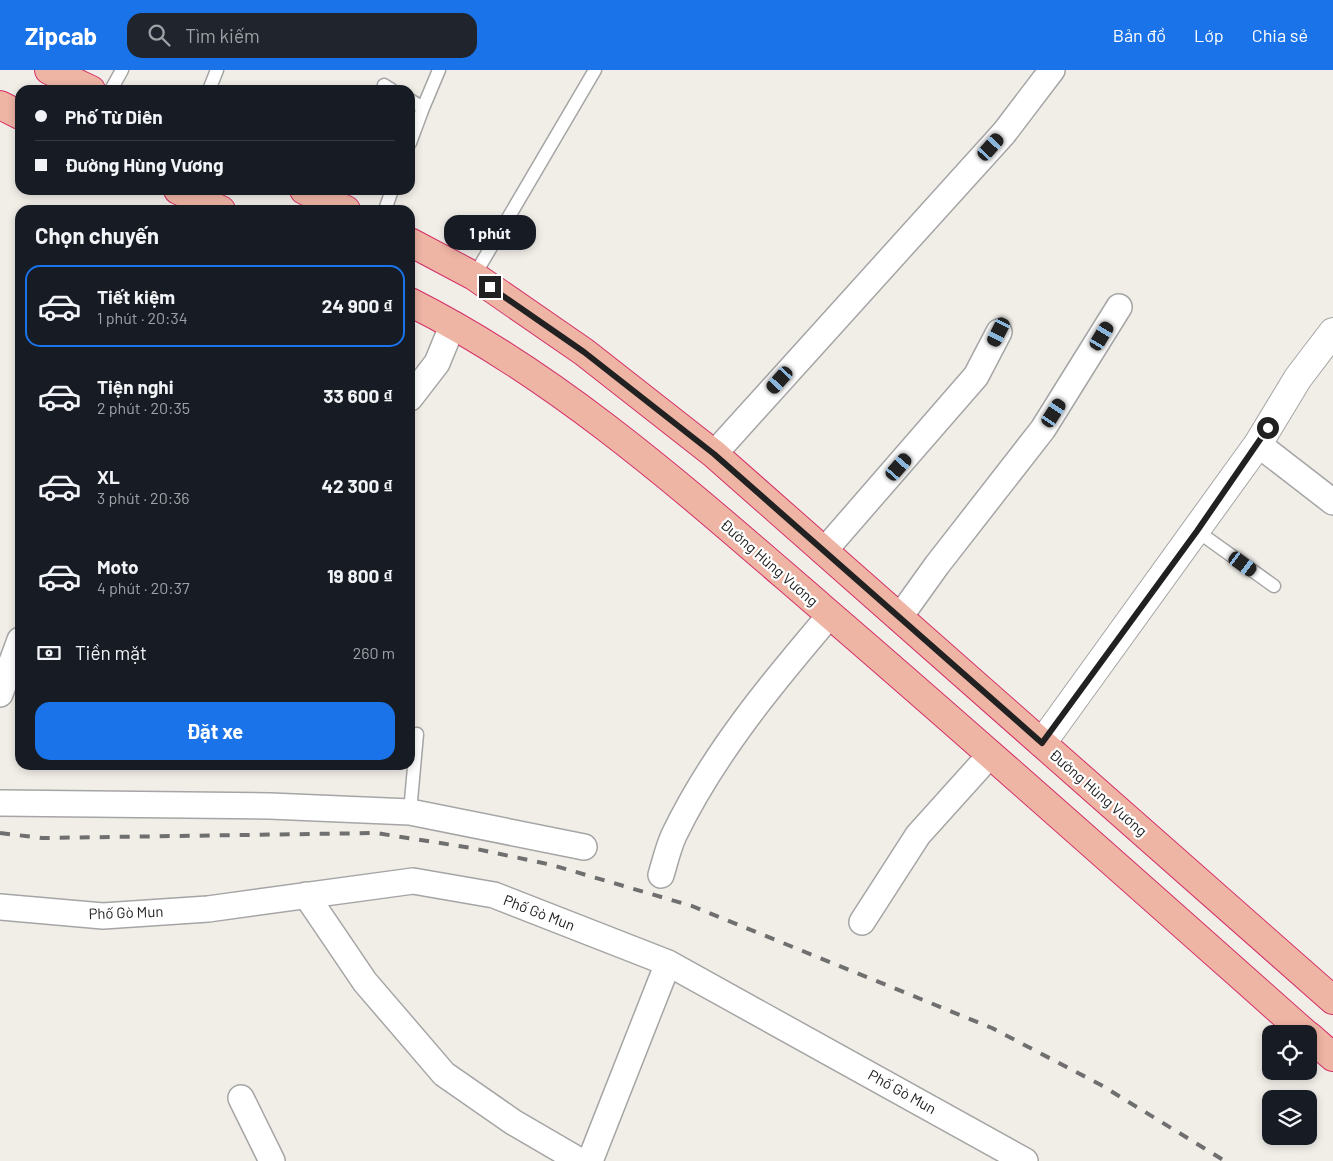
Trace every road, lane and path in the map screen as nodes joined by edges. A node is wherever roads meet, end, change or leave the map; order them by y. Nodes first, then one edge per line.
1 (49, 70) edge
2 (122, 70) edge
3 (217, 70) edge
4 (439, 70) edge
5 (595, 70) edge
6 (1052, 70) edge
7 (81, 85) edge
8 (114, 85) edge
9 (211, 85) edge
10 (415, 103) edge
11 (0, 105) edge
12 (423, 108) junction
13 (15, 112) edge
14 (415, 130) edge
15 (188, 195) edge
16 (314, 195) edge
17 (210, 205) edge
18 (336, 205) edge
19 (415, 245) edge
20 (474, 276) junction
21 (415, 305) edge
22 (1119, 307) dead end
23 (453, 324) junction
24 (999, 332) dead end
25 (1333, 332) edge
26 (415, 392) edge
27 (1258, 444) junction
28 (714, 454) junction
29 (1333, 502) edge
30 (1197, 531) junction
31 (824, 552) junction
32 (1274, 586) dead end
33 (830, 615) junction
34 (899, 618) junction
35 (15, 654) edge
36 (0, 694) edge
37 (417, 734) dead end
38 (1042, 743) junction
39 (992, 754) junction
40 (415, 756) edge
41 (414, 770) edge
42 (0, 802) edge
43 (410, 812) junction
44 (584, 847) dead end
45 (661, 875) dead end
46 (306, 895) junction
47 (0, 907) edge
48 (862, 922) dead end
49 (668, 963) junction
50 (1333, 1000) edge
51 (1297, 1025) edge
52 (1317, 1043) edge
53 (1333, 1057) edge
54 (240, 1098) dead end
55 (992, 1152) edge
56 (272, 1161) edge
57 (580, 1161) edge
58 (590, 1161) edge
59 (1025, 1161) edge

1 - 7 highway
2 - 8 lane
3 - 9 lane
4 - 12 lane
5 - 20 lane
6 - 28 street
10 - 12 lane
11 - 13 highway
12 - 14 lane
15 - 17 highway
16 - 18 highway
19 - 20 highway, Đường Hùng Vương
20 - 28 highway, Đường Hùng Vương
21 - 23 highway, Đường Hùng Vương
22 - 34 street
23 - 26 street
23 - 33 highway, Đường Hùng Vương
24 - 31 street
25 - 27 street
27 - 29 street
27 - 30 street
28 - 31 highway, Đường Hùng Vương
30 - 32 lane
30 - 38 street
31 - 34 highway, Đường Hùng Vương
33 - 39 highway, Đường Hùng Vương
33 - 45 street
34 - 38 highway, Đường Hùng Vương
35 - 36 street
37 - 40 lane
38 - 50 highway, Đường Hùng Vương
39 - 48 street
39 - 51 highway, Đường Hùng Vương
41 - 43 lane
42 - 43 street
43 - 44 street
46 - 47 street, Phố Gò Mun
46 - 49 street, Phố Gò Mun
46 - 57 street
49 - 55 street, Phố Gò Mun
49 - 58 street
52 - 53 highway, Đường Hùng Vương
54 - 56 street
55 - 59 street, Phố Gò Mun

